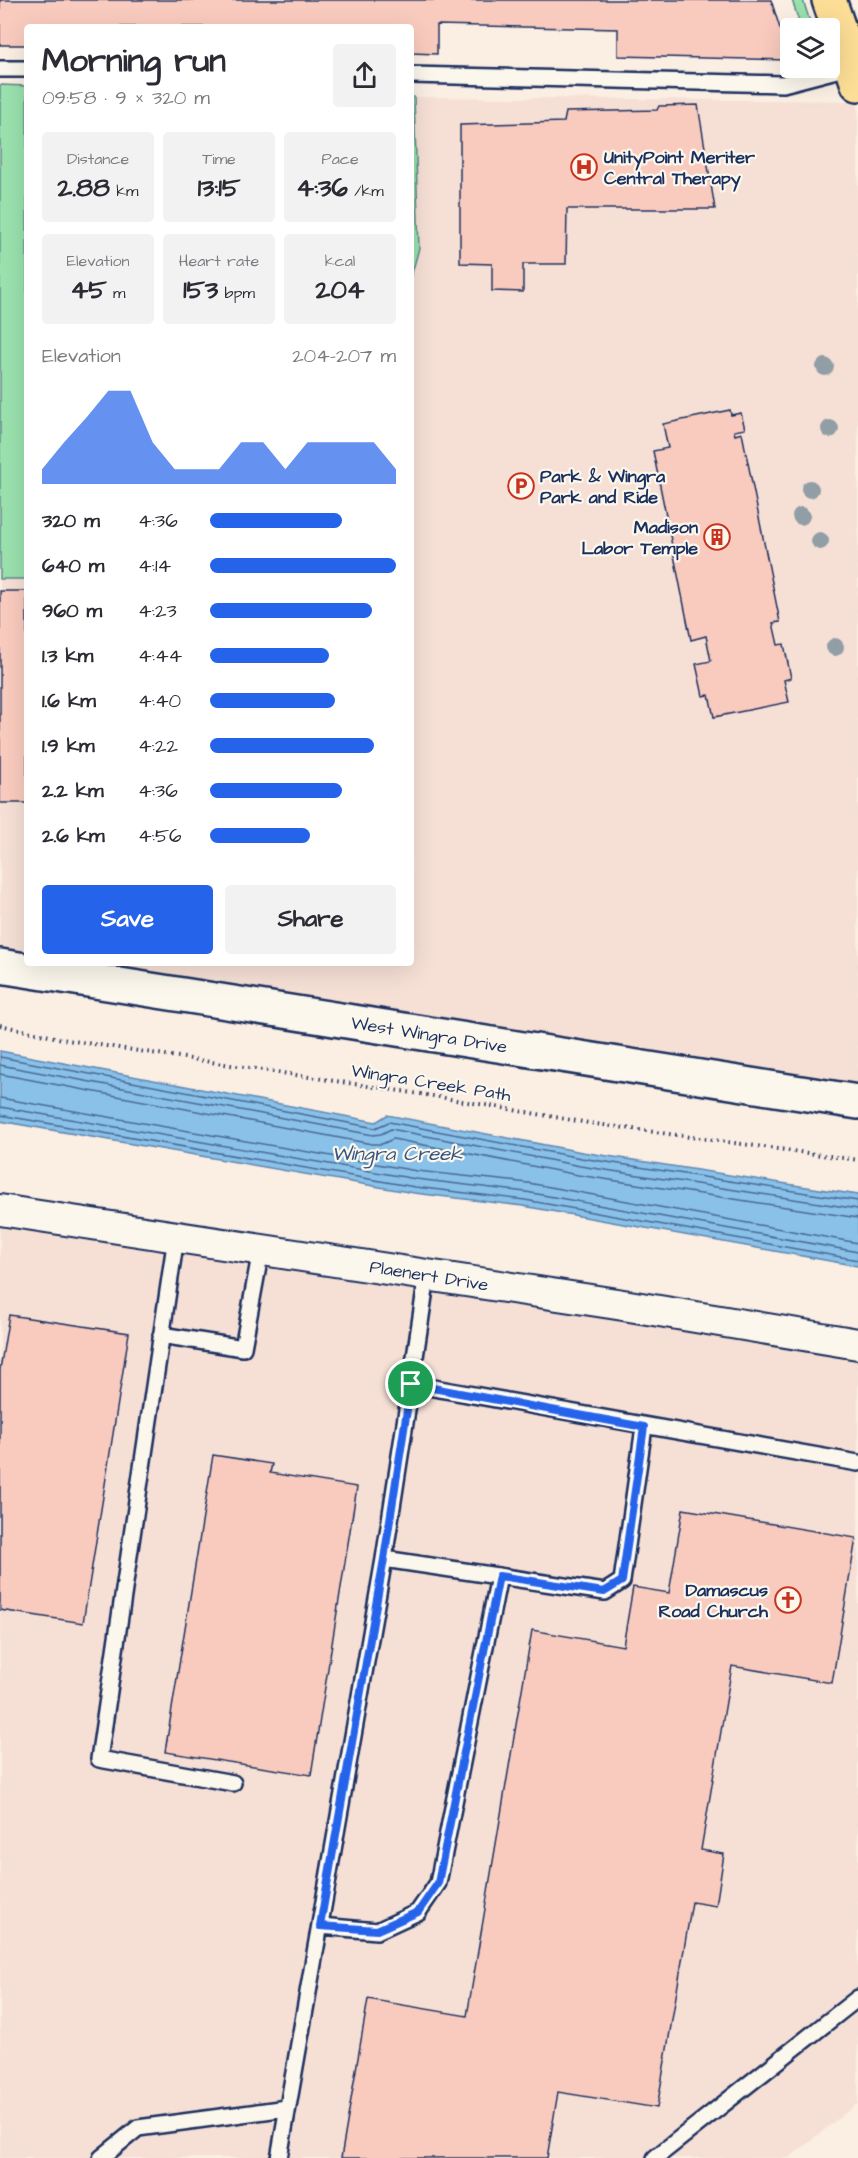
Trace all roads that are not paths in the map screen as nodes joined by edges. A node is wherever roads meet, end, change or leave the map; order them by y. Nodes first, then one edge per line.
1 (829, 0) edge
2 (0, 69) edge
3 (24, 69) edge
4 (414, 75) edge
5 (855, 75) edge
6 (0, 966) edge
7 (858, 1102) edge
8 (0, 1210) edge
9 (176, 1237) junction
10 (261, 1250) junction
11 (427, 1276) junction
12 (161, 1335) junction
13 (858, 1344) edge
14 (411, 1384) junction
15 (644, 1427) junction
16 (858, 1463) edge
17 (384, 1559) junction
18 (499, 1576) junction
19 (233, 1783) dead end
20 (320, 1926) junction
21 (858, 1998) edge
22 (288, 2108) junction
23 (102, 2158) edge
24 (279, 2158) edge
25 (655, 2158) edge

1 - 5 main road
2 - 3 lane
4 - 5 lane
6 - 7 street, West Wingra Drive
8 - 9 street, Plaenert Drive
9 - 10 street, Plaenert Drive
9 - 12 lane
10 - 11 street, Plaenert Drive
10 - 12 lane
11 - 13 street, Plaenert Drive
11 - 14 lane
12 - 19 lane
14 - 15 lane
14 - 17 lane
15 - 16 lane
15 - 18 lane
17 - 18 lane
17 - 20 lane
18 - 20 lane
20 - 22 lane
21 - 25 lane
22 - 23 lane
22 - 24 lane

